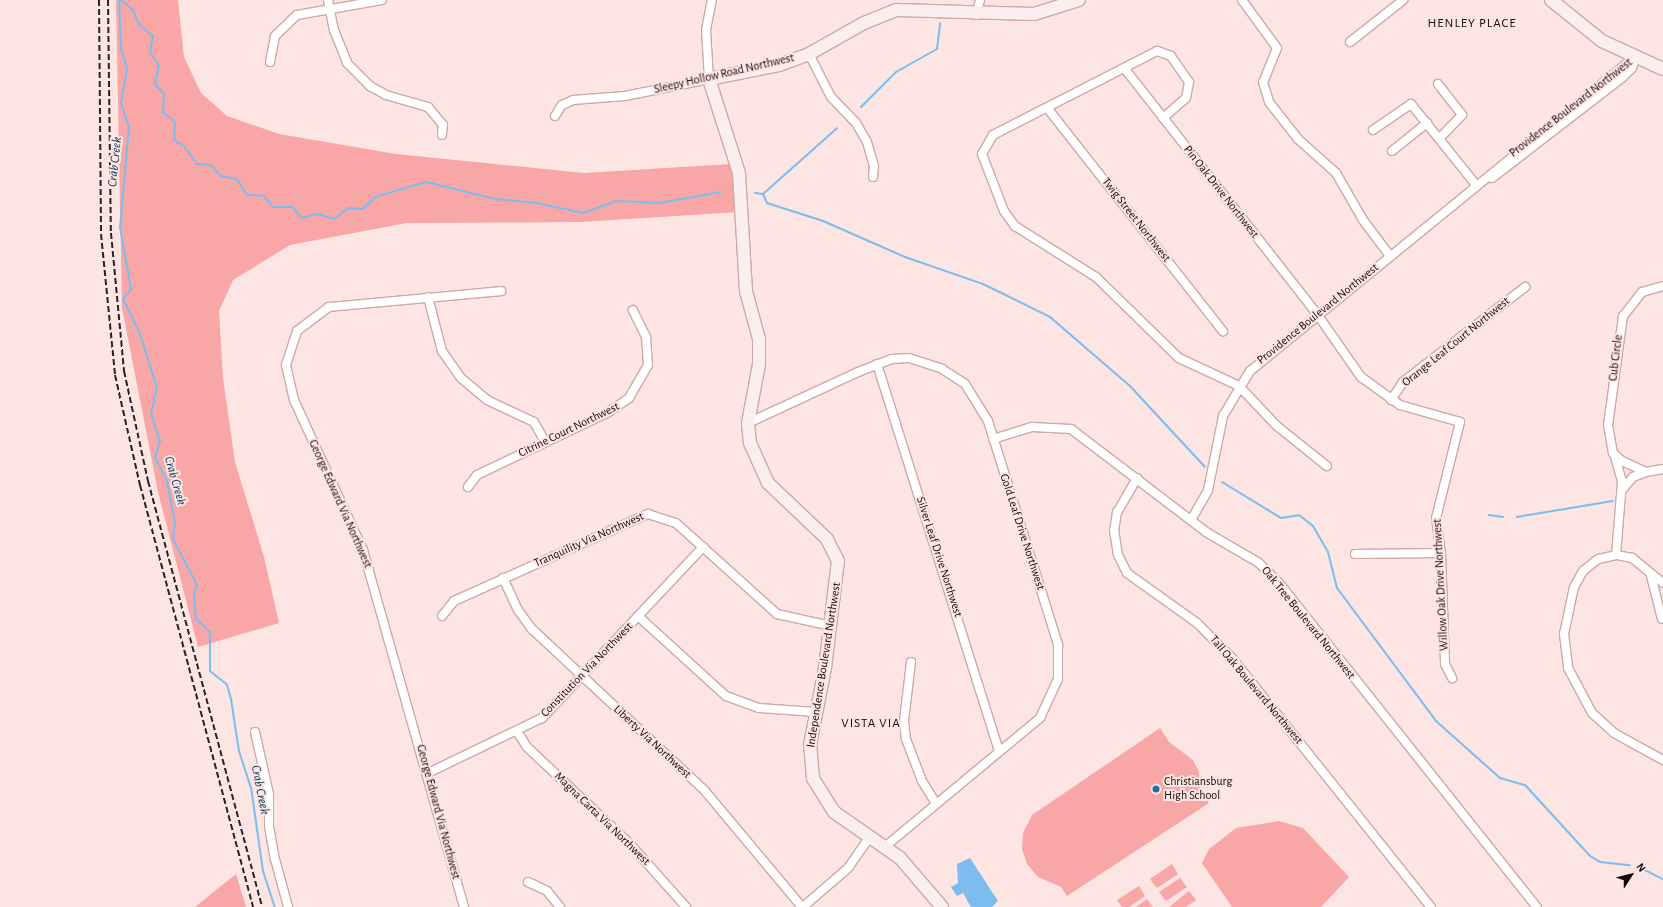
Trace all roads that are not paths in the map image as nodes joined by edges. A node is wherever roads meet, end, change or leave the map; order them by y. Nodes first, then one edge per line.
1 (382, 0) edge
2 (712, 0) edge
3 (980, 0) edge
4 (1079, 0) edge
5 (1242, 0) edge
6 (1403, 0) edge
7 (1551, 0) edge
8 (329, 4) edge
9 (976, 15) junction
10 (1350, 42) dead end
11 (809, 54) junction
12 (1636, 56) junction
13 (270, 62) dead end
14 (1125, 69) junction
15 (1663, 69) edge
16 (709, 79) junction
17 (1438, 84) dead end
18 (1048, 109) junction
19 (555, 116) dead end
20 (1163, 118) junction
21 (1427, 123) junction
22 (1373, 130) dead end
23 (442, 135) dead end
24 (1439, 138) junction
25 (1392, 151) dead end
26 (873, 177) dead end
27 (1477, 186) junction
28 (1390, 256) junction
29 (1663, 286) edge
30 (1525, 287) dead end
31 (501, 291) dead end
32 (428, 297) junction
33 (633, 310) dead end
34 (1317, 314) junction
35 (1223, 331) dead end
36 (877, 364) junction
37 (1239, 386) junction
38 (1391, 400) junction
39 (1460, 422) joint
40 (748, 423) junction
41 (993, 439) junction
42 (545, 442) junction
43 (1613, 453) junction
44 (1327, 466) dead end
45 (1663, 469) edge
46 (1646, 472) junction
47 (1137, 478) junction
48 (468, 487) dead end
49 (1622, 491) junction
50 (1191, 520) junction
51 (703, 547) junction
52 (1441, 553) junction
53 (1355, 554) dead end
54 (1616, 555) junction
55 (1650, 573) junction
56 (503, 578) junction
57 (1663, 583) edge
58 (442, 616) dead end
59 (638, 616) junction
60 (1663, 618) edge
61 (831, 626) junction
62 (911, 662) dead end
63 (582, 676) junction
64 (1452, 678) dead end
65 (816, 712) junction
66 (255, 732) dead end
67 (518, 733) junction
68 (999, 750) junction
69 (1663, 760) edge
70 (428, 772) junction
71 (936, 804) junction
72 (870, 837) junction
73 (886, 846) junction
74 (528, 882) dead end
75 (288, 907) edge
76 (464, 907) edge
77 (560, 907) edge
78 (686, 907) edge
79 (803, 907) edge
80 (942, 907) edge
81 (1431, 907) edge
82 (1537, 907) edge

1 - 8 street
2 - 16 street, Independence Boulevard Northwest
3 - 9 street
4 - 9 street, Sleepy Hollow Road Northwest
5 - 28 street
6 - 10 street
7 - 12 street
8 - 13 street
8 - 23 street
9 - 11 street, Sleepy Hollow Road Northwest
11 - 16 street, Sleepy Hollow Road Northwest
11 - 26 street
12 - 15 street
12 - 27 street, Providence Boulevard Northwest
14 - 18 street
14 - 20 street, Pin Oak Drive Northwest
14 - 20 street
16 - 19 street, Sleepy Hollow Road Northwest
16 - 40 street, Independence Boulevard Northwest
17 - 24 street
18 - 35 street, Twig Street Northwest
18 - 37 street
20 - 34 street, Pin Oak Drive Northwest
21 - 22 street
21 - 24 street
21 - 25 street
24 - 27 street
27 - 28 street, Providence Boulevard Northwest
28 - 34 street, Providence Boulevard Northwest
29 - 43 street, Cub Circle
30 - 38 street, Orange Leaf Court Northwest
31 - 32 street, George Edward Via Northwest
32 - 42 street
32 - 70 street, George Edward Via Northwest
33 - 42 street, Citrine Court Northwest
34 - 37 street, Providence Boulevard Northwest
34 - 38 street, Pin Oak Drive Northwest
36 - 40 street, Gold Leaf Drive Northwest
36 - 41 street, Gold Leaf Drive Northwest
36 - 68 street, Silver Leaf Drive Northwest
37 - 44 street
37 - 50 street, Providence Boulevard Northwest
38 - 39 street, Pin Oak Drive Northwest
39 - 52 street, Willow Oak Drive Northwest
40 - 61 street, Independence Boulevard Northwest
41 - 47 street, Oak Tree Boulevard Northwest
41 - 68 street, Gold Leaf Drive Northwest
42 - 48 street, Citrine Court Northwest
43 - 46 street
43 - 49 street, Cub Circle
45 - 46 street
46 - 49 street
47 - 50 street, Oak Tree Boulevard Northwest
47 - 81 street, Tall Oak Boulevard Northwest
49 - 54 street, Cub Circle
50 - 82 street, Oak Tree Boulevard Northwest
51 - 56 street, Tranquility Via Northwest
51 - 59 street, Constitution Via Northwest
51 - 61 street, Tranquility Via Northwest
52 - 53 street
52 - 64 street, Willow Oak Drive Northwest
54 - 55 street
54 - 69 street
55 - 57 street
55 - 60 street
56 - 58 street, Tranquility Via Northwest
56 - 63 street, Liberty Via Northwest
59 - 63 street, Constitution Via Northwest
59 - 65 street
61 - 65 street, Independence Boulevard Northwest
62 - 71 street
63 - 67 street, Constitution Via Northwest
63 - 79 street, Liberty Via Northwest
65 - 72 street, Independence Boulevard Northwest
66 - 75 street
67 - 70 street, Constitution Via Northwest
67 - 78 street, Magna Carta Via Northwest
68 - 71 street, Gold Leaf Drive Northwest
70 - 76 street, George Edward Via Northwest
71 - 73 street, Gold Leaf Drive Northwest
72 - 73 street, Independence Boulevard Northwest
72 - 79 street
73 - 80 street, Independence Boulevard Northwest
74 - 77 street

